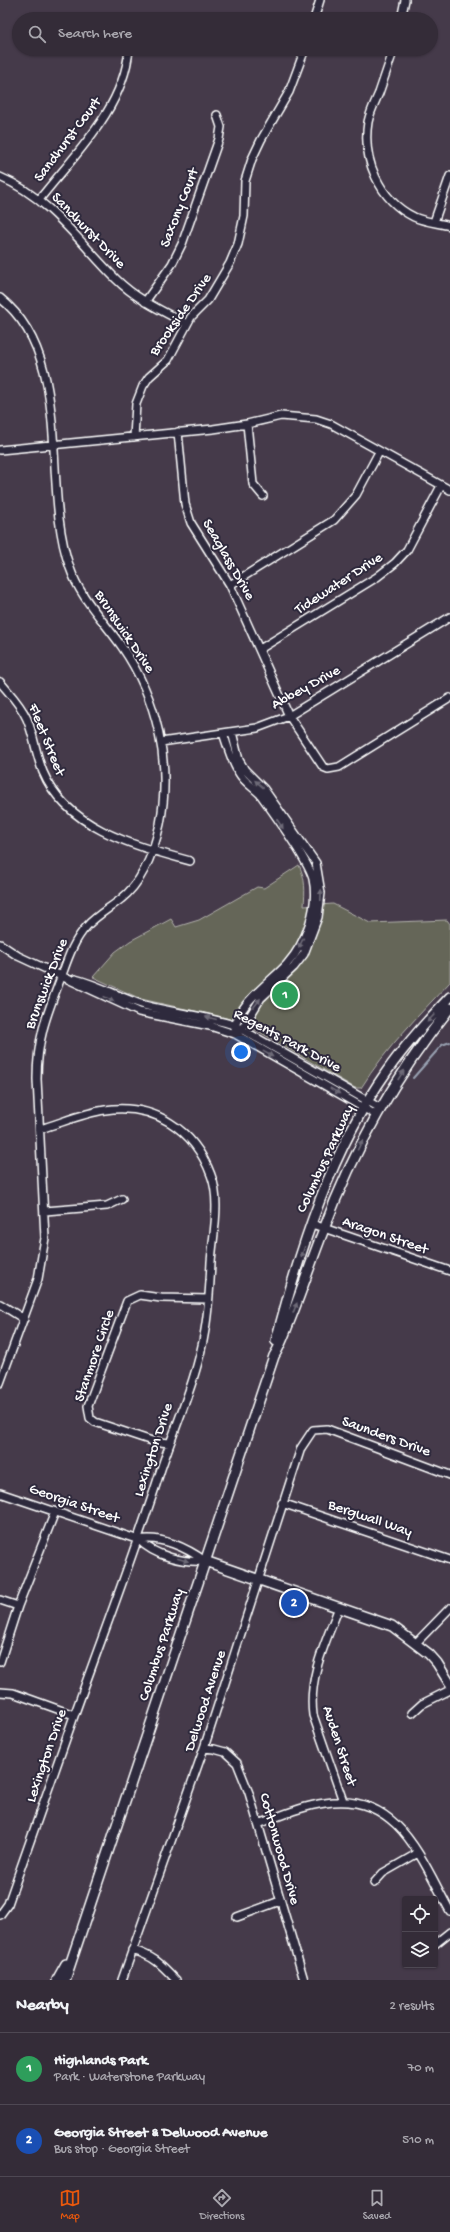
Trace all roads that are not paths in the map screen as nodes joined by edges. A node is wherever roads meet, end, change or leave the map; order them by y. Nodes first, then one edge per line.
1 (320, 0) edge
2 (405, 0) edge
3 (316, 12) edge
4 (402, 12) edge
5 (128, 56) edge
6 (302, 56) edge
7 (391, 56) edge
8 (217, 115) dead end
9 (450, 176) edge
10 (0, 177) edge
11 (39, 200) junction
12 (434, 222) junction
13 (450, 226) edge
14 (0, 298) edge
15 (145, 302) junction
16 (187, 324) junction
17 (247, 424) junction
18 (178, 432) junction
19 (134, 437) junction
20 (52, 445) junction
21 (0, 450) edge
22 (379, 452) junction
23 (442, 486) junction
24 (450, 490) edge
25 (263, 496) dead end
26 (230, 585) junction
27 (450, 617) edge
28 (260, 649) junction
29 (0, 682) edge
30 (450, 698) edge
31 (289, 716) junction
32 (232, 732) junction
33 (223, 733) junction
34 (161, 742) junction
35 (153, 850) junction
36 (190, 861) dead end
37 (0, 944) edge
38 (62, 976) junction
39 (450, 998) edge
40 (450, 1008) edge
41 (234, 1025) junction
42 (242, 1029) junction
43 (235, 1034) junction
44 (367, 1105) junction
45 (378, 1112) junction
46 (40, 1129) junction
47 (122, 1199) dead end
48 (45, 1211) junction
49 (312, 1224) junction
50 (324, 1229) junction
51 (450, 1272) edge
52 (208, 1299) junction
53 (0, 1304) edge
54 (24, 1318) junction
55 (274, 1356) junction
56 (0, 1383) edge
57 (313, 1430) joint
58 (169, 1443) junction
59 (450, 1475) edge
60 (0, 1493) edge
61 (282, 1503) junction
62 (54, 1512) junction
63 (139, 1540) junction
64 (450, 1560) edge
65 (204, 1562) junction
66 (259, 1580) junction
67 (0, 1600) edge
68 (18, 1606) junction
69 (339, 1607) junction
70 (450, 1608) edge
71 (416, 1643) junction
72 (0, 1662) edge
73 (450, 1684) edge
74 (450, 1690) edge
75 (0, 1692) edge
76 (412, 1713) dead end
77 (74, 1715) junction
78 (204, 1748) junction
79 (343, 1801) junction
80 (258, 1824) junction
81 (418, 1853) junction
82 (374, 1883) dead end
83 (280, 1901) junction
84 (450, 1911) edge
85 (0, 1915) edge
86 (237, 1917) dead end
87 (450, 1932) edge
88 (78, 1942) junction
89 (438, 1942) edge
90 (132, 1950) junction
91 (57, 1980) edge
92 (65, 1980) edge
93 (122, 1980) edge
94 (176, 1980) edge
95 (304, 1980) edge

1 - 3 street
2 - 4 street
5 - 11 street, Sandhurst Court
6 - 16 street, Brookside Drive
7 - 12 street
8 - 15 street, Saxony Court
9 - 12 street
10 - 11 street, Sandhurst Drive
11 - 15 street, Sandhurst Drive
12 - 13 street
14 - 20 street, Brunswick Drive
15 - 16 street, Sandhurst Drive
16 - 19 street, Brookside Drive
17 - 18 street
17 - 22 street
17 - 25 street
18 - 19 street
18 - 26 street, Seaglass Drive
19 - 20 street
20 - 21 street
20 - 34 street, Brunswick Drive
22 - 23 street
22 - 26 street
23 - 24 street
23 - 28 street, Tidewater Drive
26 - 28 street, Seaglass Drive
27 - 31 street, Abbey Drive
28 - 31 street, Seaglass Drive
29 - 35 street, Fleet Street
30 - 31 street, Seaglass Drive
31 - 32 street, Abbey Drive
32 - 33 street, Abbey Drive
42 -> 32 street
33 - 34 street, Abbey Drive
33 -> 41 street
34 - 35 street, Brunswick Drive
35 - 36 street, Fleet Street
35 - 38 street, Brunswick Drive
37 - 38 street, Regents Park Drive
41 -> 38 street, Regents Park Drive
38 -> 43 street, Regents Park Drive
38 - 46 street, Brunswick Drive
39 -> 44 main road, Columbus Parkway
45 -> 40 main road, Columbus Parkway
41 - 42 street, Regents Park Drive
41 - 43 street
42 - 43 street
42 - 44 street, Regents Park Drive
43 -> 44 street, Regents Park Drive
44 - 45 street, Regents Park Drive
44 - 49 main road, Columbus Parkway
50 -> 45 main road, Columbus Parkway
46 - 48 street, Brunswick Drive
46 - 52 street, Lexington Drive
47 - 48 street
48 - 54 street, Brunswick Drive
49 - 50 street, Aragon Street
49 -> 55 main road, Columbus Parkway
50 - 51 street, Aragon Street
55 -> 50 main road, Columbus Parkway
52 - 58 street, Lexington Drive
52 - 58 street, Stanmore Circle
53 - 54 street
54 - 56 street, Brunswick Drive
55 - 65 main road, Columbus Parkway
57 - 59 street, Saunders Drive
57 - 61 street, Delwood Avenue
58 - 63 street, Lexington Drive
60 - 62 street, Georgia Street
61 - 64 street, Bergwall Way
61 - 66 street, Delwood Avenue
62 - 63 street, Georgia Street
62 - 68 street
63 -> 65 street, Georgia Street
63 - 65 street, Georgia Street
63 - 77 street, Lexington Drive
65 - 66 main road, Georgia Street
65 - 88 main road, Columbus Parkway
66 - 69 main road, Georgia Street
66 - 78 street, Delwood Avenue
67 - 68 street
68 - 72 street
69 - 71 main road, Georgia Street
69 - 79 street, Auden Street
70 - 71 street
71 - 73 main road, Georgia Street
74 - 76 street
75 - 77 street
77 - 85 street, Lexington Drive
78 - 80 street, Cottonwood Drive
78 - 90 street, Delwood Avenue
79 - 80 street
79 - 81 street
80 - 83 street, Cottonwood Drive
81 - 82 street
81 - 84 street
83 - 86 street
83 - 95 street, Cottonwood Drive
87 - 89 street
88 - 91 main road, Columbus Parkway
88 - 92 main road, Columbus Parkway
90 - 93 street, Delwood Avenue
90 - 94 street

